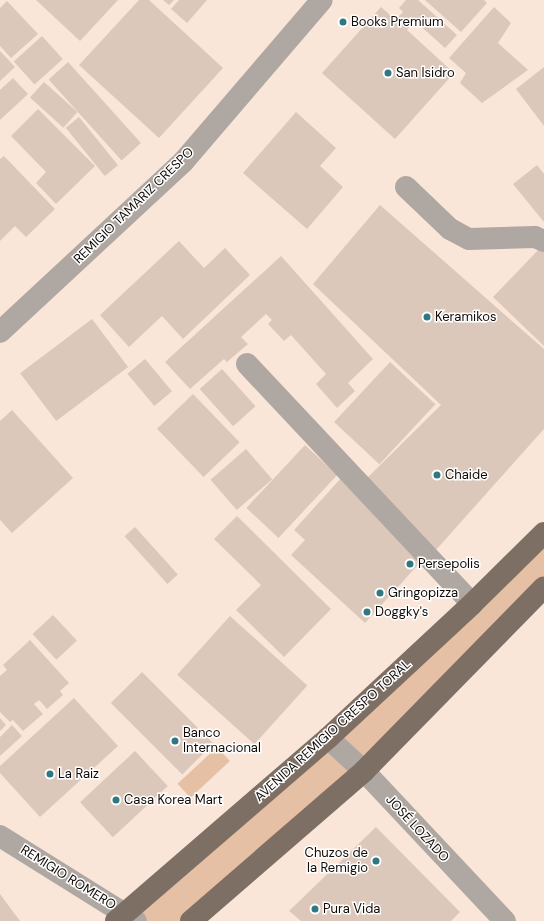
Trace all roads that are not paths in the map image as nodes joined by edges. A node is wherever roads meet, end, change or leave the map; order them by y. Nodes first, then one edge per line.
1 (322, 0) edge
2 (406, 187) dead end
3 (544, 241) edge
4 (0, 332) edge
5 (247, 364) dead end
6 (544, 533) edge
7 (544, 587) edge
8 (472, 604) junction
9 (328, 738) junction
10 (364, 771) junction
11 (0, 836) edge
12 (126, 918) edge
13 (190, 921) edge
14 (505, 921) edge

1 - 4 street, REMIGIO TAMARIZ CRESPO
2 - 3 street
5 - 8 street
6 - 8 main road, AVENIDA REMIGIO CRESPO TORAL
7 - 10 main road
8 - 9 main road, AVENIDA REMIGIO CRESPO TORAL
9 - 10 street, JOSÉ LOZADO
9 - 12 main road, AVENIDA REMIGIO CRESPO TORAL
10 - 13 main road
10 - 14 street, JOSÉ LOZADO
11 - 12 street, REMIGIO ROMERO

